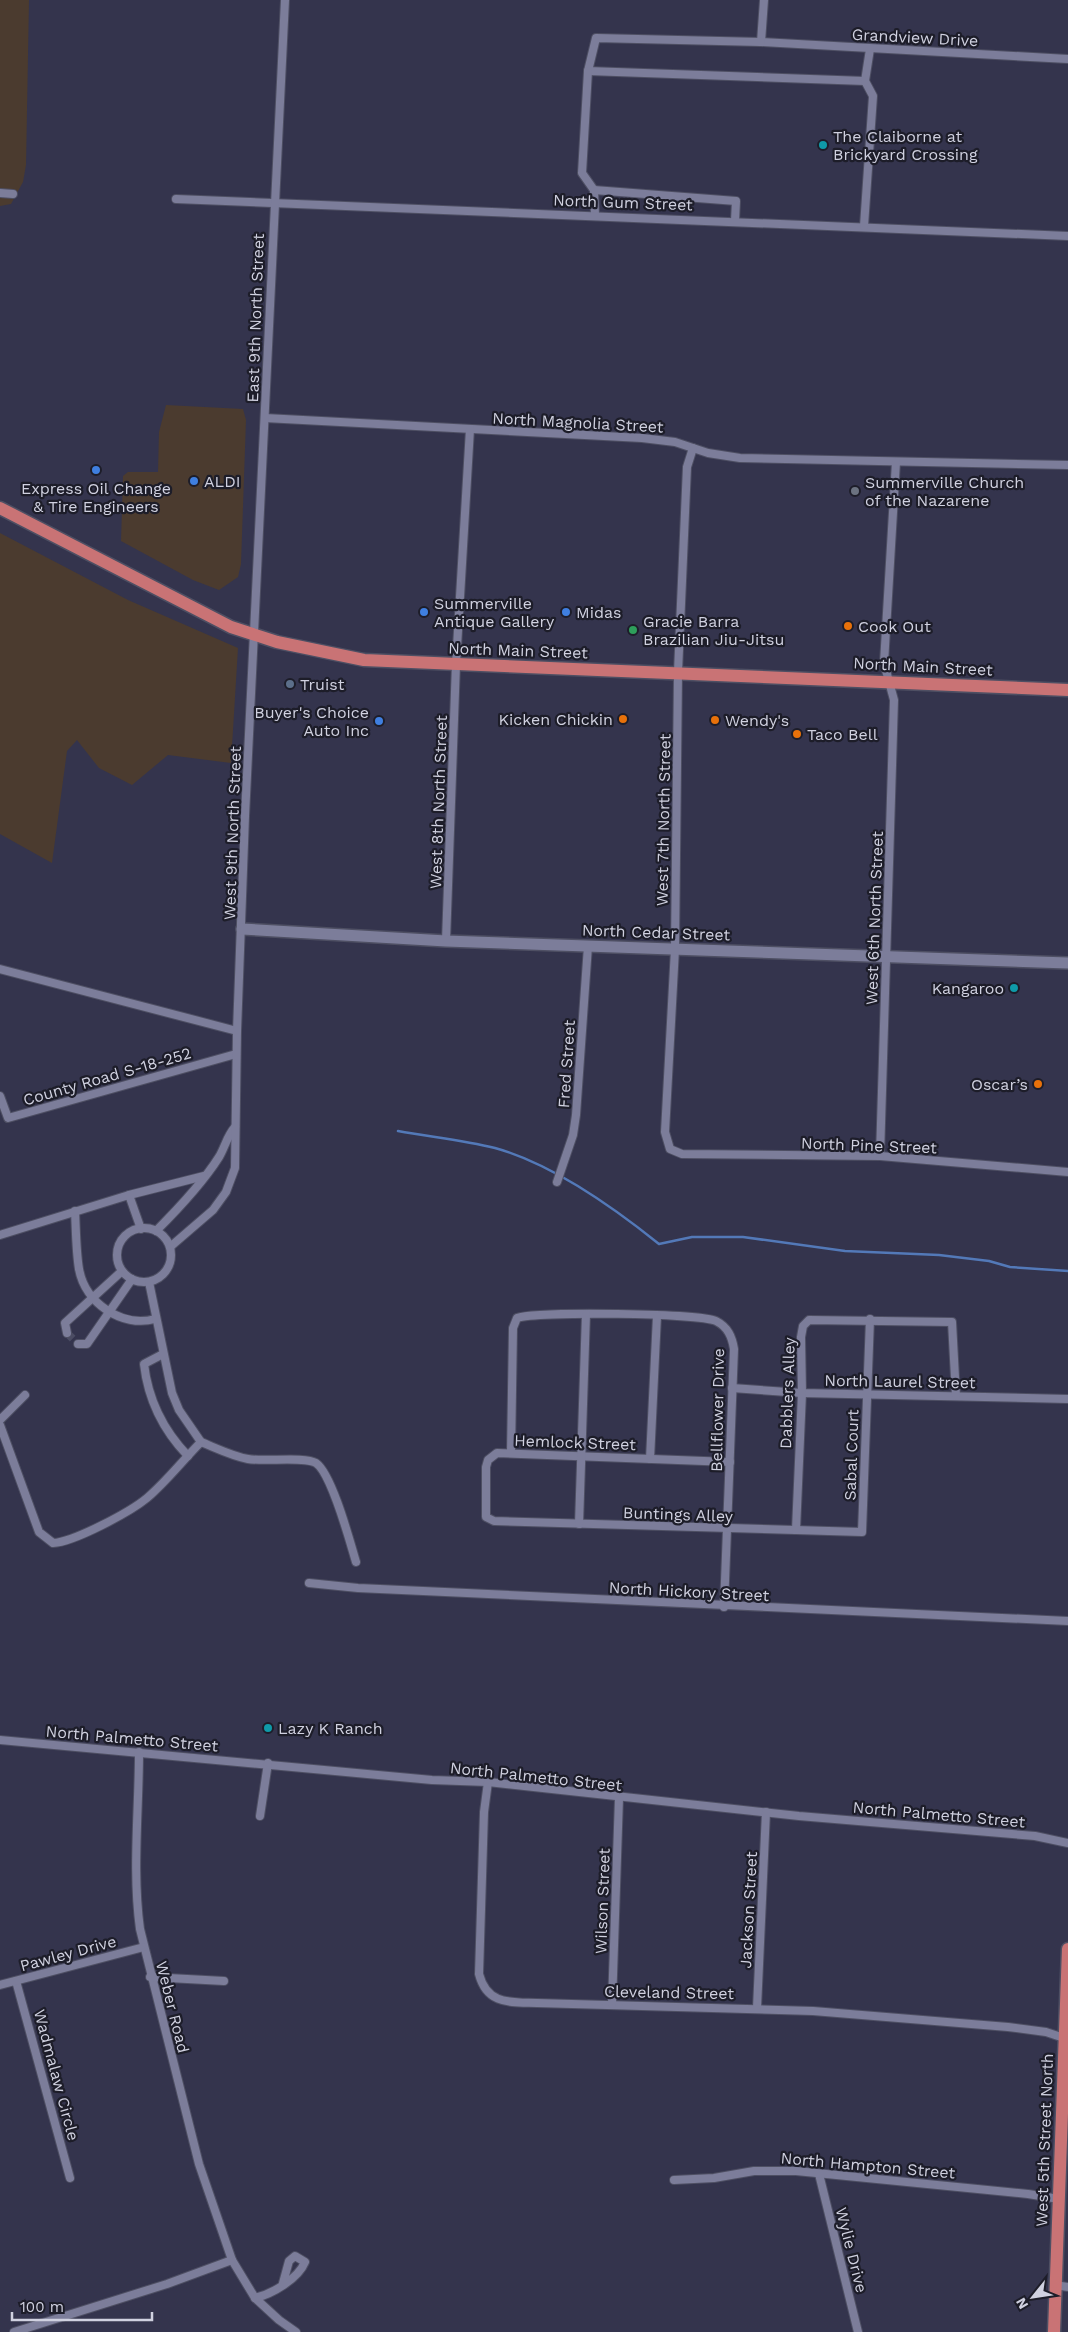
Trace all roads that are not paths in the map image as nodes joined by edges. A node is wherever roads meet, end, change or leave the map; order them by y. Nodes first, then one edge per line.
1 (285, 0) edge
2 (764, 0) edge
3 (761, 42) junction
4 (870, 49) junction
5 (1068, 59) edge
6 (588, 71) junction
7 (865, 82) junction
8 (594, 190) junction
9 (0, 194) edge
10 (12, 194) dead end
11 (176, 199) dead end
12 (274, 202) junction
13 (595, 215) junction
14 (736, 221) junction
15 (864, 226) junction
16 (1068, 236) edge
17 (264, 418) junction
18 (470, 429) junction
19 (693, 448) junction
20 (896, 462) junction
21 (1068, 465) edge
22 (0, 508) edge
23 (255, 636) junction
24 (456, 664) junction
25 (678, 672) junction
26 (888, 681) junction
27 (1068, 690) edge
28 (242, 929) junction
29 (446, 941) junction
30 (588, 946) junction
31 (675, 949) junction
32 (887, 956) junction
33 (1068, 964) edge
34 (0, 969) edge
35 (236, 1031) junction
36 (236, 1054) junction
37 (0, 1096) edge
38 (235, 1127) junction
39 (670, 1148) joint
40 (880, 1156) junction
41 (220, 1157) junction
42 (235, 1162) junction
43 (1068, 1172) edge
44 (204, 1176) junction
45 (556, 1182) dead end
46 (129, 1195) junction
47 (75, 1211) junction
48 (141, 1228) junction
49 (156, 1231) junction
50 (0, 1235) edge
51 (170, 1247) junction
52 (122, 1271) junction
53 (132, 1279) junction
54 (149, 1282) junction
55 (93, 1296) junction
56 (110, 1312) junction
57 (586, 1314) junction
58 (657, 1316) junction
59 (155, 1319) junction
60 (870, 1319) junction
61 (67, 1333) dead end
62 (78, 1344) dead end
63 (163, 1354) junction
64 (732, 1388) junction
65 (802, 1393) junction
66 (867, 1394) junction
67 (25, 1395) dead end
68 (956, 1396) junction
69 (1068, 1399) edge
70 (0, 1420) edge
71 (0, 1425) edge
72 (201, 1442) junction
73 (511, 1453) junction
74 (188, 1456) junction
75 (581, 1456) junction
76 (650, 1459) junction
77 (730, 1462) junction
78 (494, 1521) joint
79 (579, 1524) junction
80 (728, 1529) junction
81 (796, 1530) junction
82 (862, 1532) joint
83 (356, 1562) dead end
84 (309, 1583) dead end
85 (724, 1607) junction
86 (1068, 1621) edge
87 (0, 1740) edge
88 (139, 1752) junction
89 (268, 1763) junction
90 (488, 1782) junction
91 (619, 1798) junction
92 (766, 1812) junction
93 (260, 1816) dead end
94 (1068, 1843) edge
95 (144, 1947) junction
96 (1068, 1949) edge
97 (150, 1977) junction
98 (16, 1980) junction
99 (224, 1981) dead end
100 (0, 1985) edge
101 (612, 2004) junction
102 (757, 2008) junction
103 (1064, 2038) junction
104 (1066, 2065) edge
105 (819, 2174) junction
106 (70, 2178) dead end
107 (674, 2180) dead end
108 (1059, 2199) junction
109 (232, 2260) junction
110 (283, 2283) dead end
111 (1062, 2286) edge
112 (255, 2298) junction
113 (14, 2332) edge
114 (296, 2332) edge
115 (858, 2332) edge
116 (1054, 2332) edge

1 - 12 street, East 9th North Street
2 - 3 street
3 - 4 street, Grandview Drive
3 - 6 street, Grandview Drive
4 - 5 street, Grandview Drive
4 - 7 street
6 - 7 street
6 - 8 street
7 - 15 street
8 - 13 street
8 - 14 street
9 - 10 street
11 - 12 street, North Gum Street
12 - 13 street, North Gum Street
12 - 17 street, East 9th North Street
13 - 14 street, North Gum Street
14 - 15 street, North Gum Street
15 - 16 street, North Gum Street
17 - 18 street, North Magnolia Street
17 - 23 street, East 9th North Street
18 - 19 street, North Magnolia Street
18 - 24 street, West 8th North Street
19 - 20 street, North Magnolia Street
19 - 25 street, West 7th North Street
20 - 21 street, North Magnolia Street
20 - 26 street, West 6th North Street
22 - 23 main road, North Main Street
23 - 24 main road, North Main Street
23 - 28 street, West 9th North Street
24 - 25 main road, North Main Street
24 - 29 street, West 8th North Street
25 - 26 main road, North Main Street
25 - 31 street, West 7th North Street
26 - 27 main road, North Main Street
26 - 32 street, West 6th North Street
28 - 29 street, North Cedar Street
28 - 35 street, West 9th North Street
29 - 30 street, North Cedar Street
30 - 31 street, North Cedar Street
30 - 45 street, Fred Street
31 - 32 street, North Cedar Street
31 - 39 street, West 7th North Street
32 - 33 street, North Cedar Street
32 - 40 street, West 6th North Street
34 - 35 street
35 - 36 street, West 9th North Street
36 - 37 street, County Road S-18-252
36 - 38 street, West 9th North Street
38 - 41 street, West 9th North Street
38 - 42 street, West 9th North Street
39 - 40 street, North Pine Street
40 - 43 street, North Pine Street
41 - 42 street
41 - 44 street
42 - 51 street, West 9th North Street
44 - 46 street
44 - 49 street
46 - 47 street
46 - 48 street
47 - 50 street
47 - 55 street
48 - 49 street
48 - 52 street
49 - 51 street
51 - 54 street
52 - 53 street
52 - 55 street
53 - 54 street
53 - 56 street
54 - 59 street
55 - 56 street
55 - 61 street
56 - 59 street
56 - 62 street
57 - 58 street, Bellflower Drive
57 - 73 street, Bellflower Drive
57 - 75 street
58 - 64 street, Bellflower Drive
58 - 76 street
59 - 63 street
60 - 65 street, Dabblers Alley
60 - 66 street, Sabal Court
60 - 68 street, Dabblers Alley
63 - 72 street
63 - 74 street
64 - 65 street, North Laurel Street
64 - 77 street, Bellflower Drive
65 - 66 street, North Laurel Street
65 - 81 street, Dabblers Alley
66 - 68 street, North Laurel Street
66 - 82 street, Sabal Court
67 - 70 street
68 - 69 street, North Laurel Street
71 - 74 street
72 - 74 street
72 - 83 street
73 - 75 street, Hemlock Street
73 - 78 street, Hemlock Street
75 - 76 street, Hemlock Street
75 - 79 street
76 - 77 street, Hemlock Street
77 - 80 street, Bellflower Drive
78 - 79 street, Buntings Alley
79 - 80 street, Buntings Alley
80 - 81 street, Buntings Alley
80 - 85 street, Bellflower Drive
81 - 82 street, Buntings Alley
84 - 85 street, North Hickory Street
85 - 86 street, North Hickory Street
87 - 88 street, North Palmetto Street
88 - 89 street, North Palmetto Street
88 - 95 street, Weber Road
89 - 90 street, North Palmetto Street
89 - 93 street
90 - 91 street, North Palmetto Street
90 - 101 street, Cleveland Street
91 - 92 street, North Palmetto Street
91 - 101 street, Wilson Street
92 - 94 street, North Palmetto Street
92 - 102 street, Jackson Street
95 - 97 street, Weber Road
95 - 98 street, Pawley Drive
96 - 103 main road, West 5th Street North
97 - 99 street
97 - 109 street, Weber Road
98 - 100 street, Pawley Drive
98 - 106 street, Wadmalaw Circle
101 - 102 street, Cleveland Street
102 - 103 street, Cleveland Street
103 - 104 main road, West 5th Street North
104 - 108 main road, West 5th Street North
105 - 107 street, North Hampton Street
105 - 108 street, North Hampton Street
105 - 115 street, Wylie Drive
108 - 111 main road, West 5th Street North
109 - 112 street, Weber Road
109 - 113 street
110 - 112 street
111 - 116 main road, West 5th Street North
112 - 114 street, Weber Road

